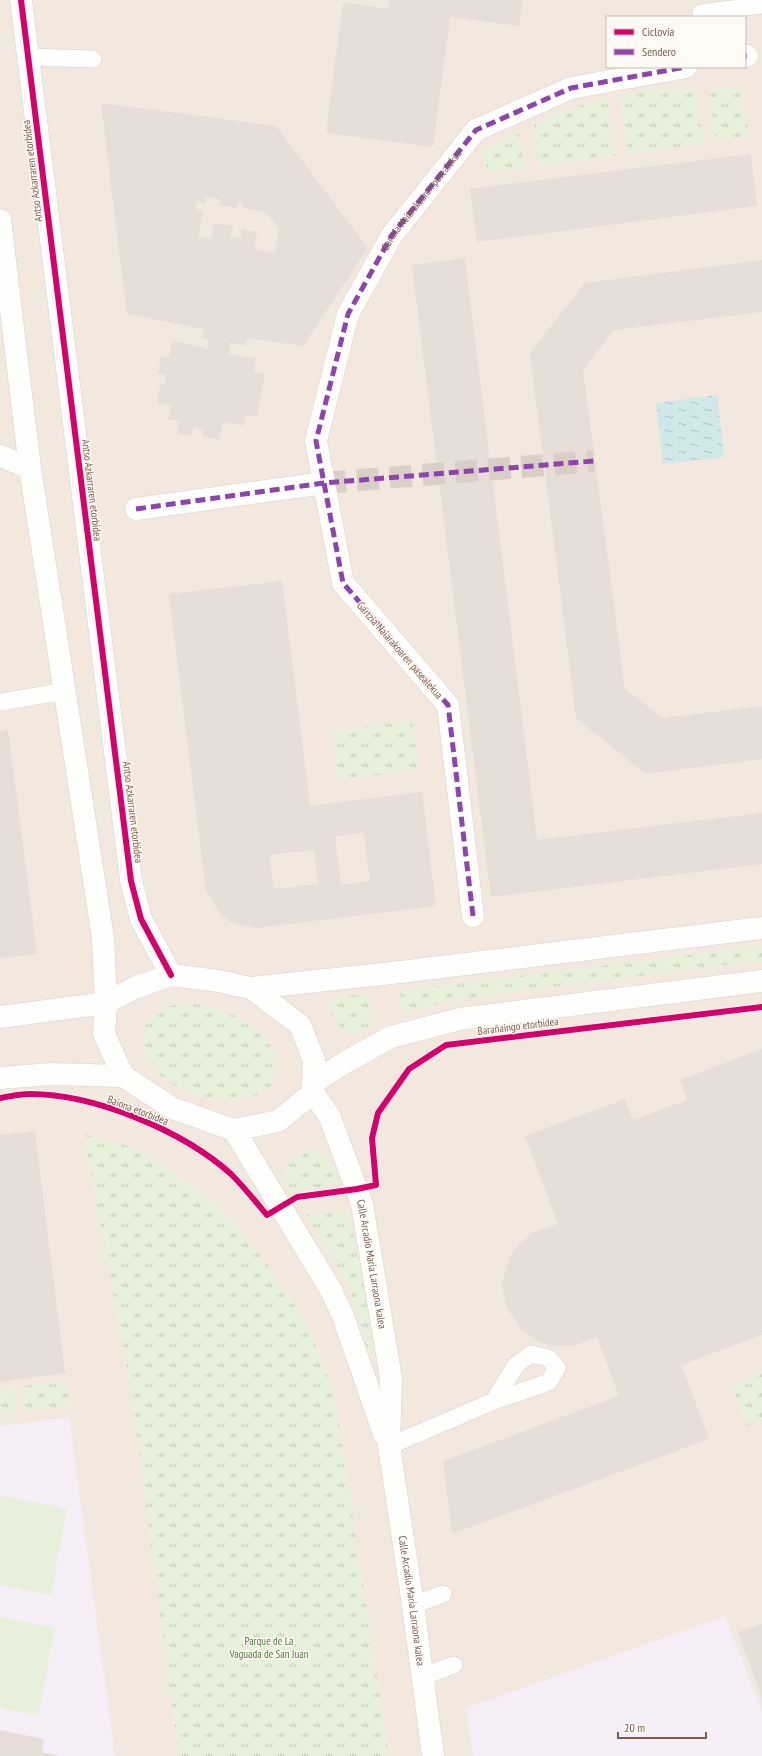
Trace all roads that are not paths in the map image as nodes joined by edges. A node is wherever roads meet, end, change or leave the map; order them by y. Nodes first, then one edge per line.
1 (22, 0) edge
2 (762, 5) edge
3 (701, 13) dead end
4 (29, 57) junction
5 (93, 59) dead end
6 (681, 68) edge
7 (0, 220) edge
8 (0, 456) edge
9 (30, 468) junction
10 (324, 483) junction
11 (136, 509) dead end
12 (65, 691) junction
13 (0, 702) edge
14 (473, 916) dead end
15 (762, 928) edge
16 (171, 975) junction
17 (762, 981) edge
18 (250, 988) junction
19 (106, 1003) junction
20 (0, 1017) edge
21 (123, 1076) junction
22 (0, 1078) edge
23 (313, 1088) junction
24 (234, 1130) junction
25 (494, 1401) dead end
26 (389, 1446) junction
27 (443, 1594) dead end
28 (413, 1605) junction
29 (454, 1665) dead end
30 (421, 1677) junction
31 (433, 1756) edge

1 - 4 street, Antso Azkarraren etorbidea
2 - 3 lane
4 - 5 lane
4 - 16 street, Antso Azkarraren etorbidea
6 - 10 street, Gartzia Naiarakoaren pasealekua
7 - 9 street
8 - 9 street
9 - 12 street
10 - 11 street
10 - 14 street, Gartzia Naiarakoaren pasealekua
12 - 13 lane
12 - 19 street
15 - 18 street
16 - 18 street
16 - 19 street
17 - 23 street, Barañaingo etorbidea
18 - 23 street
19 - 20 street
19 - 21 street
21 - 22 street
21 - 24 street
23 - 24 street, Barañaingo etorbidea
23 - 26 street, Calle Arcadio María Larraona kalea
24 - 26 street, Calle Arcadio María Larraona kalea
25 - 26 lane
26 - 28 street, Calle Arcadio María Larraona kalea
27 - 28 lane
28 - 30 street, Calle Arcadio María Larraona kalea
29 - 30 lane
30 - 31 street, Calle Arcadio María Larraona kalea

